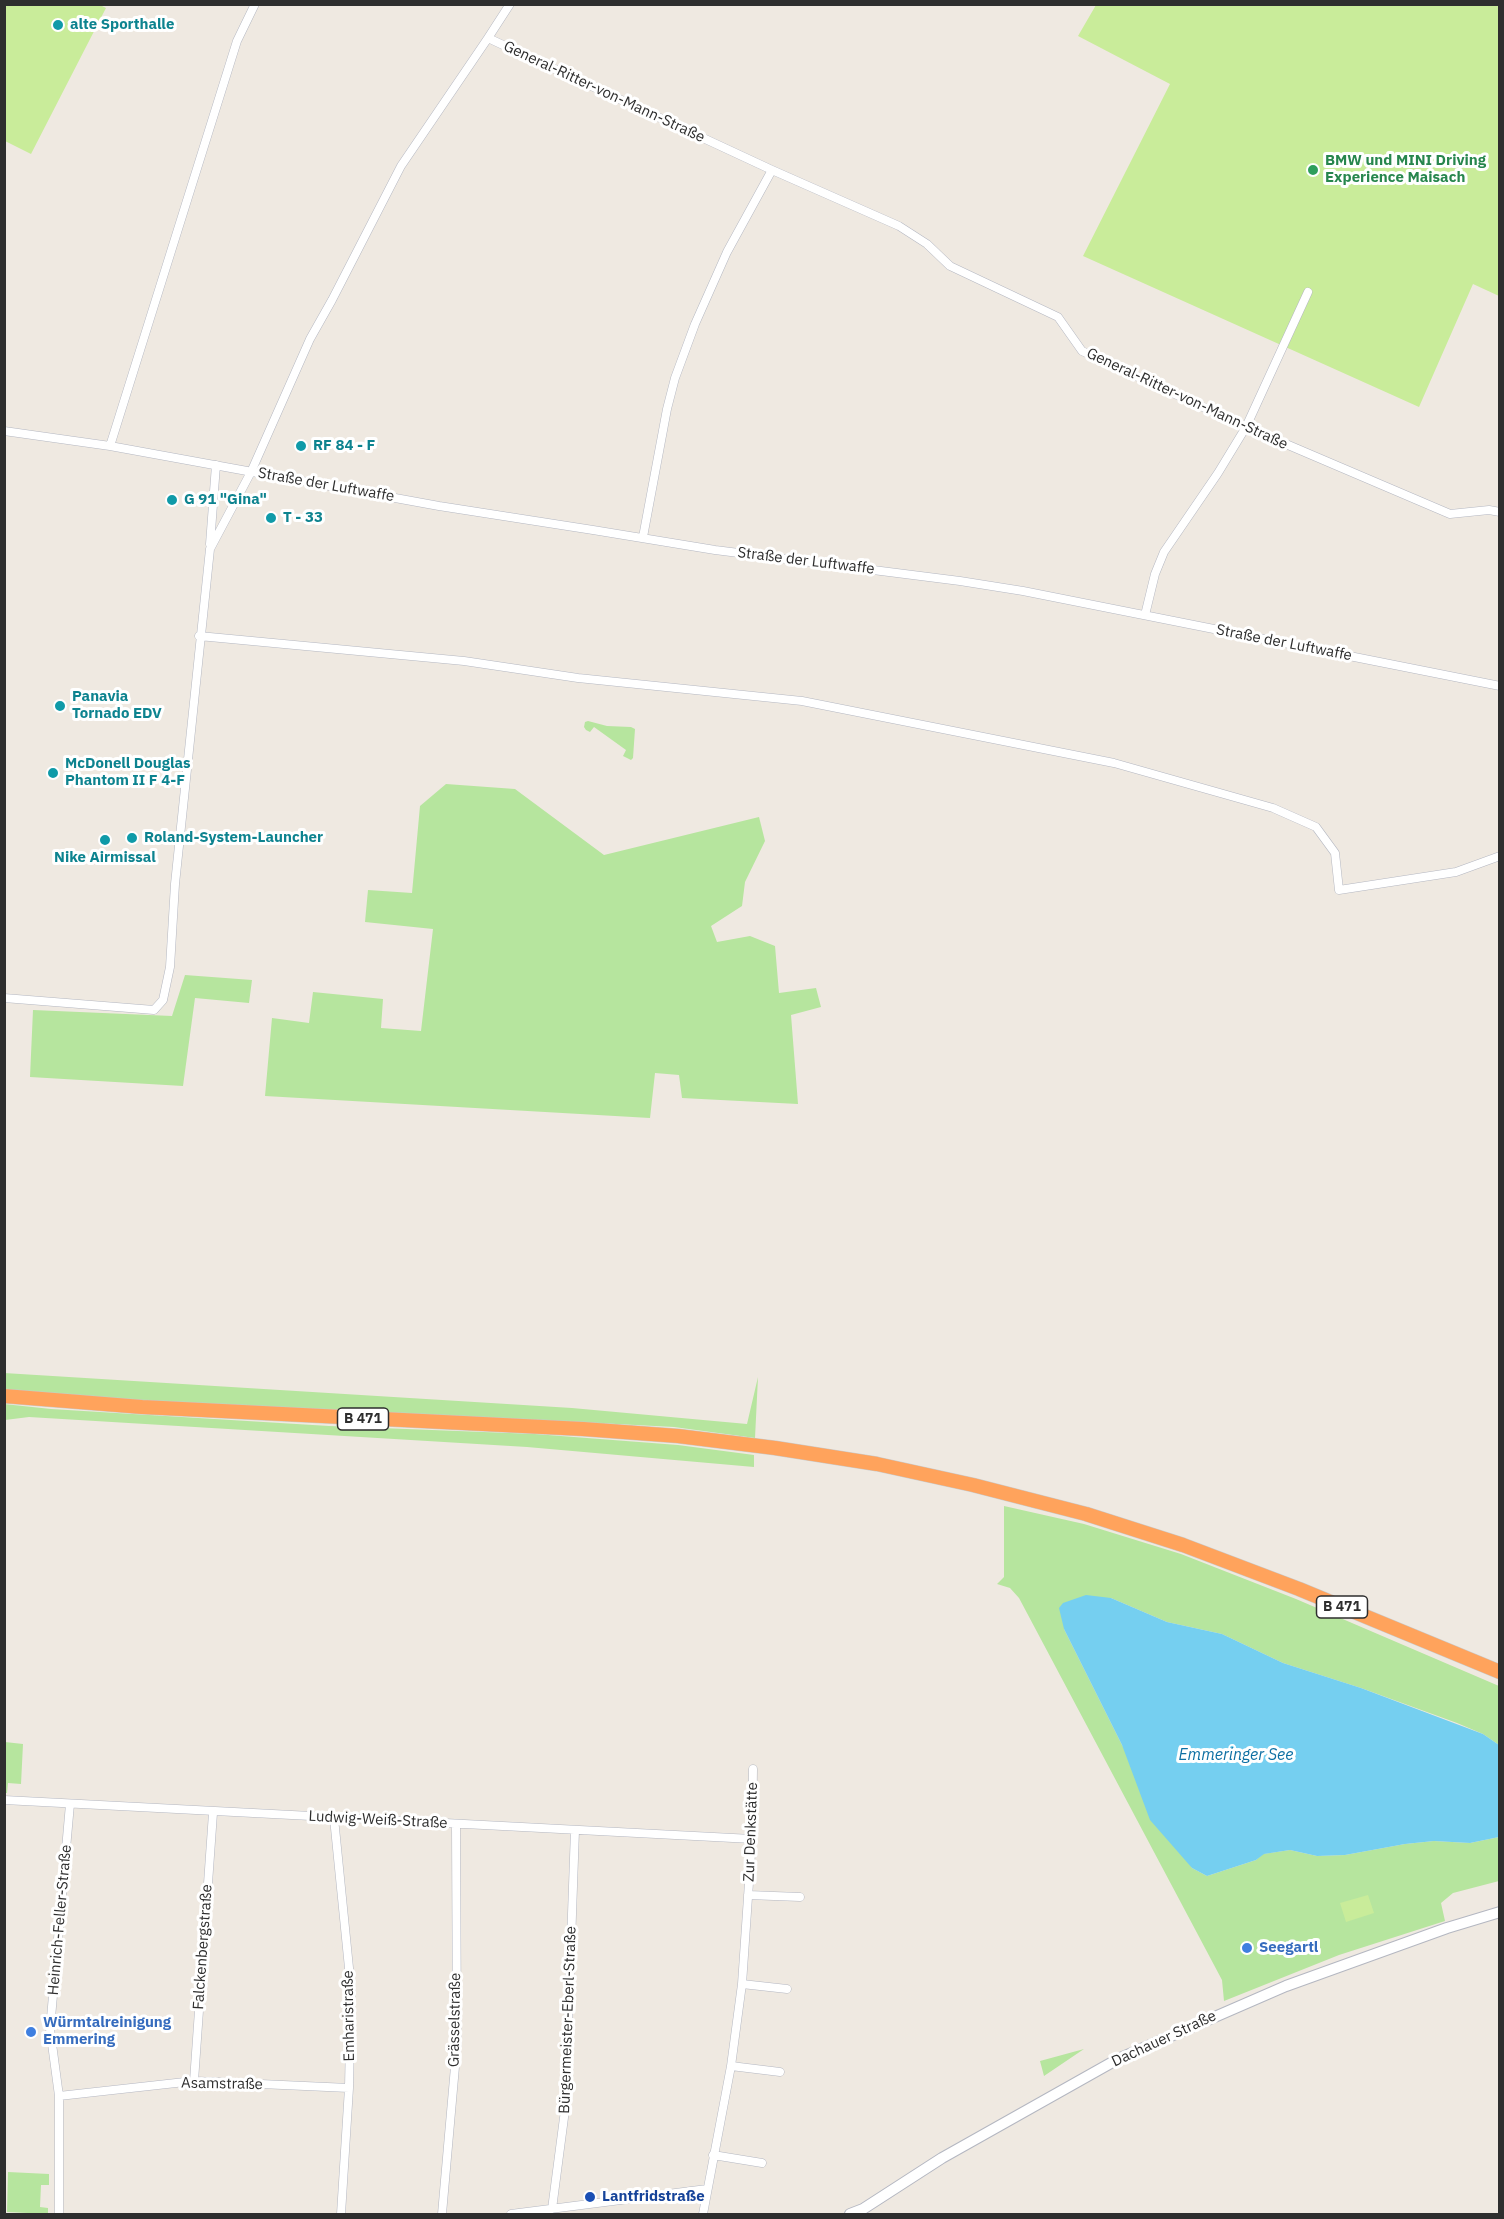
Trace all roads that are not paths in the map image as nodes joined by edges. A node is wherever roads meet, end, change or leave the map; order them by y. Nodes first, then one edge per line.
1 (255, 4) edge
2 (510, 4) edge
3 (488, 39) junction
4 (772, 170) junction
5 (1308, 292) dead end
6 (1246, 428) junction
7 (4, 431) edge
8 (110, 446) junction
9 (216, 465) junction
10 (251, 472) junction
11 (1500, 512) edge
12 (643, 537) junction
13 (210, 549) junction
14 (1145, 615) junction
15 (199, 636) junction
16 (1500, 686) edge
17 (1500, 856) edge
18 (4, 998) edge
19 (4, 1396) edge
20 (1500, 1672) edge
21 (753, 1769) dead end
22 (4, 1800) edge
23 (70, 1804) junction
24 (213, 1813) junction
25 (334, 1818) junction
26 (456, 1825) junction
27 (575, 1830) junction
28 (752, 1839) junction
29 (748, 1895) junction
30 (800, 1897) dead end
31 (1500, 1912) edge
32 (742, 1984) junction
33 (787, 1989) dead end
34 (731, 2066) junction
35 (780, 2072) dead end
36 (194, 2081) junction
37 (349, 2088) junction
38 (59, 2096) junction
39 (713, 2155) junction
40 (762, 2163) dead end
41 (707, 2189) junction
42 (552, 2209) junction
43 (59, 2214) edge
44 (341, 2214) edge
45 (442, 2214) edge
46 (510, 2214) edge
47 (703, 2214) edge
48 (850, 2214) edge

1 - 8 street
2 - 3 street
3 - 4 street, General-Ritter-von-Mann-Straße
3 - 10 street, General-Ritter-von-Mann-Straße
4 - 6 street, General-Ritter-von-Mann-Straße
4 - 12 street
5 - 6 street
6 - 11 street, General-Ritter-von-Mann-Straße
6 - 14 street
7 - 8 street, Straße der Luftwaffe
8 - 9 street, Straße der Luftwaffe
9 - 10 street, Straße der Luftwaffe
9 - 13 street
10 - 12 street, Straße der Luftwaffe
10 - 13 street, General-Ritter-von-Mann-Straße
12 - 14 street, Straße der Luftwaffe
13 - 15 street, General-Ritter-von-Mann-Straße
14 - 16 street, Straße der Luftwaffe
15 - 17 street
15 - 18 street, General-Ritter-von-Mann-Straße
19 - 20 highway, B 471
21 - 28 street, Zur Denkstätte
22 - 23 street, Ludwig-Weiß-Straße
23 - 24 street, Ludwig-Weiß-Straße
23 - 38 street, Heinrich-Feller-Straße
24 - 25 street, Ludwig-Weiß-Straße
24 - 36 street, Falckenbergstraße
25 - 26 street, Ludwig-Weiß-Straße
25 - 37 street, Emharistraße
26 - 27 street, Ludwig-Weiß-Straße
26 - 45 street, Grässelstraße
27 - 28 street, Ludwig-Weiß-Straße
27 - 42 street, Bürgermeister-Eberl-Straße
28 - 29 street, Zur Denkstätte
29 - 30 street, Zur Denkstätte
29 - 32 street, Zur Denkstätte
31 - 48 street, Dachauer Straße
32 - 33 street
32 - 34 street, Zur Denkstätte
34 - 35 street
34 - 39 street, Zur Denkstätte
36 - 37 street, Asamstraße
36 - 38 street, Asamstraße
37 - 44 street, Emharistraße
38 - 43 street, Heinrich-Feller-Straße
39 - 40 street
39 - 41 street, Zur Denkstätte
41 - 42 street
41 - 47 street, Zur Denkstätte
42 - 46 street

